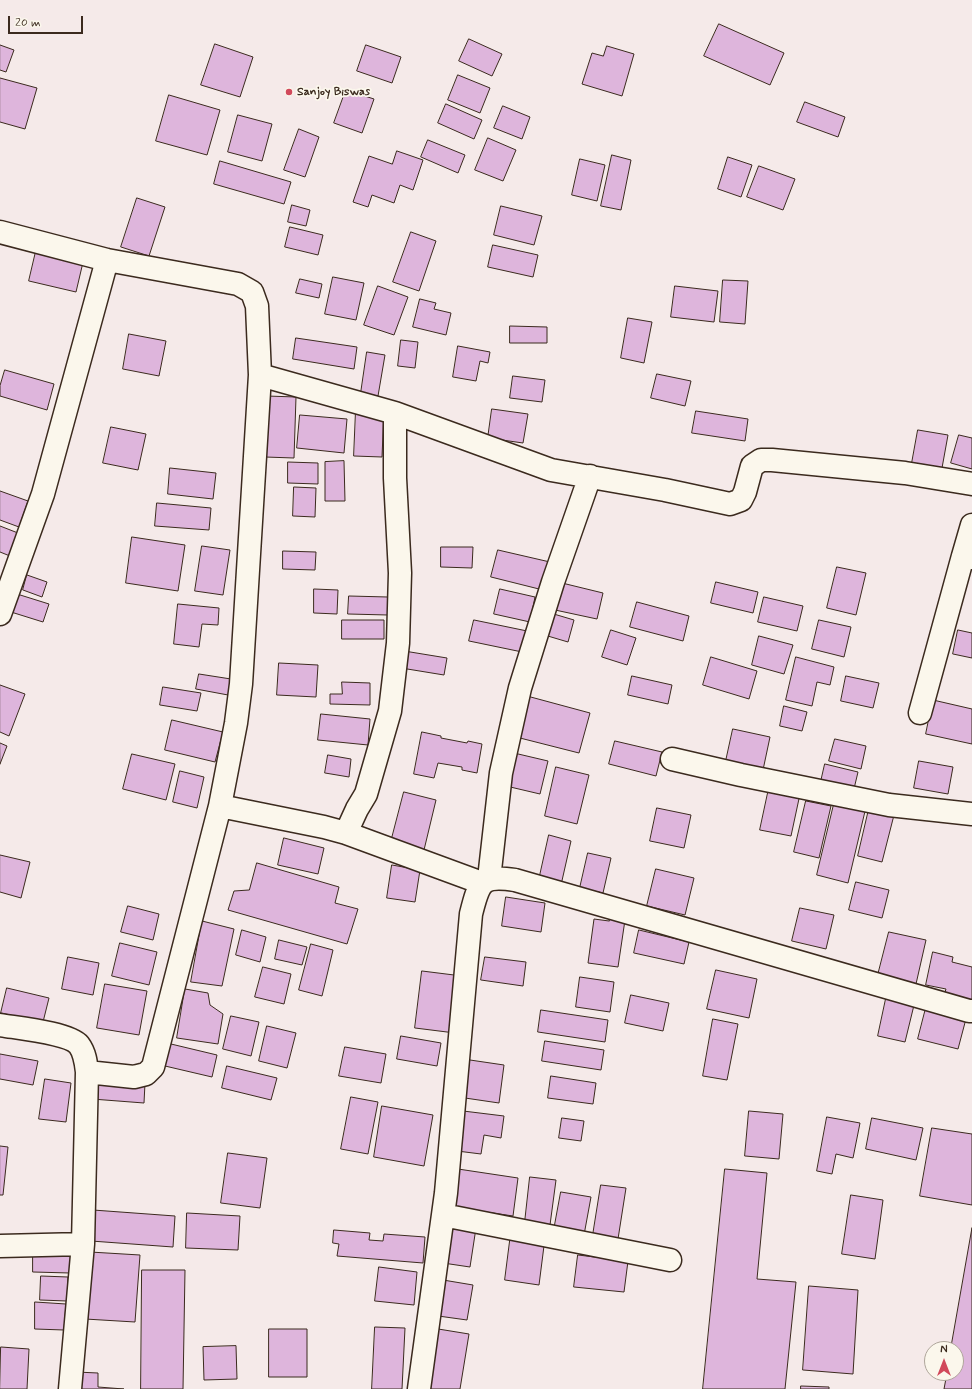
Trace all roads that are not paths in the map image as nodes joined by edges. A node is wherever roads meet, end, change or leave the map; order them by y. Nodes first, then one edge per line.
1 (0, 232) edge
2 (107, 260) junction
3 (260, 375) junction
4 (395, 413) junction
5 (590, 476) junction
6 (972, 484) edge
7 (972, 525) edge
8 (968, 557) edge
9 (0, 614) edge
10 (920, 713) dead end
11 (672, 758) dead end
12 (220, 806) junction
13 (972, 814) edge
14 (346, 833) junction
15 (486, 881) junction
16 (972, 1011) edge
17 (0, 1025) edge
18 (87, 1072) junction
19 (443, 1215) junction
20 (83, 1244) junction
21 (0, 1246) edge
22 (670, 1260) dead end
23 (70, 1389) edge
24 (419, 1389) edge

1 - 2 street
2 - 3 street
2 - 9 street
3 - 4 street
3 - 12 street
4 - 5 street
4 - 14 street
5 - 6 street
5 - 15 street
7 - 8 street
8 - 10 street
11 - 13 street
12 - 14 street
12 - 18 street
14 - 15 street
15 - 16 street
15 - 19 street
17 - 18 street
18 - 20 street
19 - 22 street
19 - 24 street
20 - 21 street
20 - 23 street

